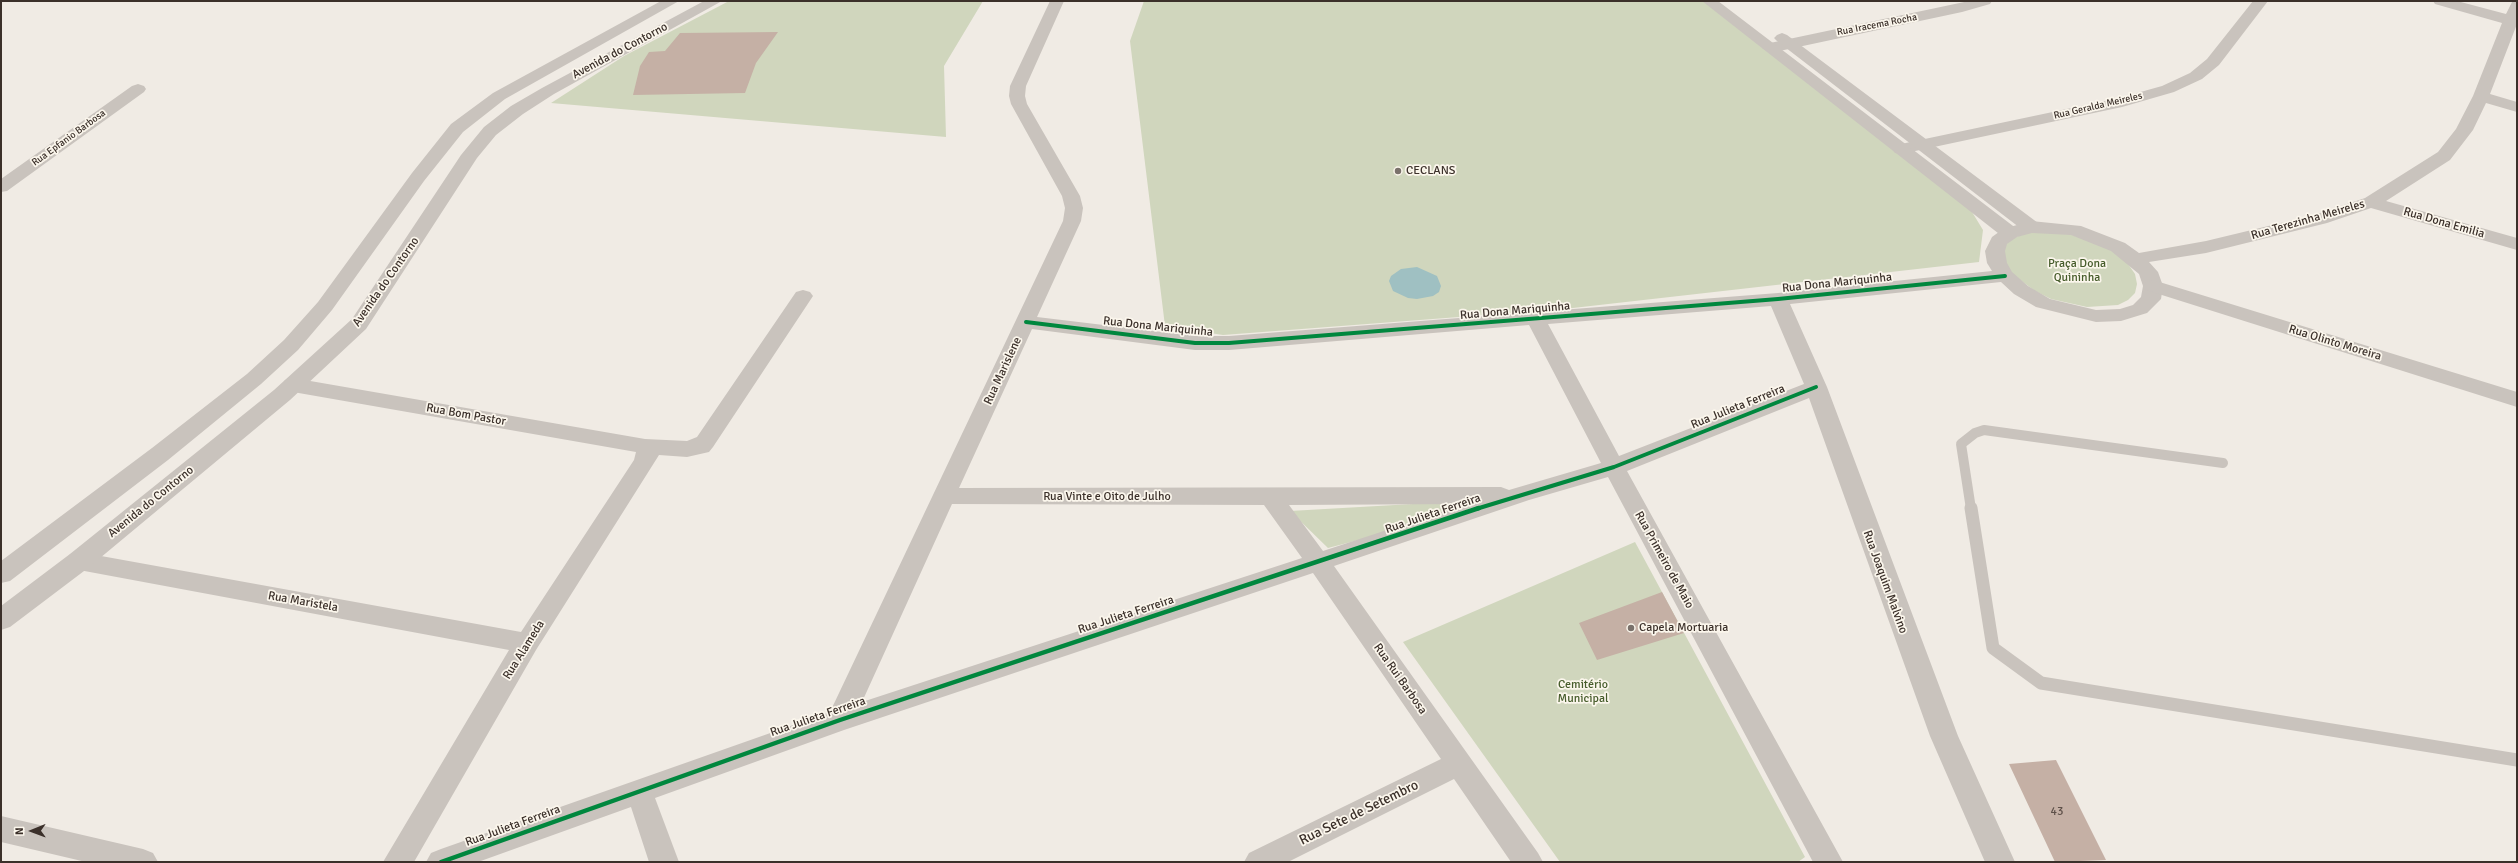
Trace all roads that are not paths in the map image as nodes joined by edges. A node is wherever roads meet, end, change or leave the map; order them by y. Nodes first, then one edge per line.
1 (672, 1) edge
2 (715, 1) edge
3 (1057, 1) edge
4 (1709, 1) edge
5 (1733, 1) edge
6 (1985, 1) edge
7 (2261, 1) edge
8 (2440, 1) edge
9 (2513, 12) edge
10 (1789, 44) junction
11 (1770, 48) junction
12 (138, 89) dead end
13 (2481, 96) junction
14 (2517, 107) edge
15 (1921, 144) junction
16 (1901, 149) junction
17 (1, 187) edge
18 (2371, 202) junction
19 (2031, 227) junction
20 (2010, 233) junction
21 (2517, 244) edge
22 (2135, 259) junction
23 (2005, 276) junction
24 (2153, 286) junction
25 (802, 296) dead end
26 (1778, 299) junction
27 (1536, 320) junction
28 (1026, 322) junction
29 (293, 385) junction
30 (1816, 387) junction
31 (2517, 400) edge
32 (642, 446) junction
33 (2223, 462) dead end
34 (1614, 467) junction
35 (1522, 494) junction
36 (943, 496) junction
37 (1270, 497) junction
38 (79, 561) junction
39 (1319, 563) junction
40 (1, 574) edge
41 (1, 620) edge
42 (527, 643) junction
43 (840, 720) junction
44 (2517, 760) edge
45 (1458, 764) junction
46 (639, 791) junction
47 (1, 829) edge
48 (143, 862) edge
49 (398, 862) edge
50 (441, 862) edge
51 (664, 862) edge
52 (1259, 862) edge
53 (1528, 862) edge
54 (1828, 862) edge
55 (2000, 862) edge

1 - 40 street
2 - 29 street, Avenida do Contorno
3 - 28 street, Rua Marislene
4 - 11 street
5 - 10 street
6 - 10 street, Rua Iracema Rocha
7 - 15 street, Rua Geralda Meireles
8 - 9 street
9 - 13 street, Rua Terezinha Meireles
10 - 11 street, Rua Iracema Rocha
10 - 15 street
11 - 16 street
12 - 17 street, Rua Epfanio Barbosa
13 - 14 street
13 - 18 street, Rua Terezinha Meireles
15 - 16 street, Rua Geralda Meireles
15 - 19 street
16 - 20 street
18 - 21 street, Rua Dona Emilia
18 - 22 street, Rua Terezinha Meireles
19 - 20 street
19 - 22 street
20 - 23 street
22 - 24 street
23 - 24 street
23 - 26 street, Rua Dona Mariquinha
24 - 31 street, Rua Olinto Moreira
25 - 32 street, Rua Bom Pastor
26 - 27 street, Rua Dona Mariquinha
26 - 30 street, Rua Joaquim Malvino
27 - 28 street, Rua Dona Mariquinha
27 - 34 street, Rua Primeiro de Maio
28 - 36 street, Rua Marislene
29 - 32 street, Rua Bom Pastor
29 - 38 street, Avenida do Contorno
30 - 34 street, Rua Julieta Ferreira
30 - 55 street, Rua Joaquim Malvino
32 - 42 street, Rua Alameda
33 - 44 lane
34 - 35 street, Rua Julieta Ferreira
34 - 54 street, Rua Primeiro de Maio
35 - 37 street, Rua Vinte e Oito de Julho
35 - 39 street, Rua Julieta Ferreira
36 - 37 street, Rua Vinte e Oito de Julho
36 - 43 street, Rua Marislene
37 - 39 street, Rua Rui Barbosa
38 - 41 street, Avenida do Contorno
38 - 42 street, Rua Maristela
39 - 43 street, Rua Julieta Ferreira
39 - 45 street, Rua Rui Barbosa
42 - 49 street, Rua Alameda
43 - 46 street, Rua Julieta Ferreira
45 - 52 street, Rua Sete de Setembro
45 - 53 street, Rua Rui Barbosa
46 - 50 street, Rua Julieta Ferreira
46 - 51 street
47 - 48 street

